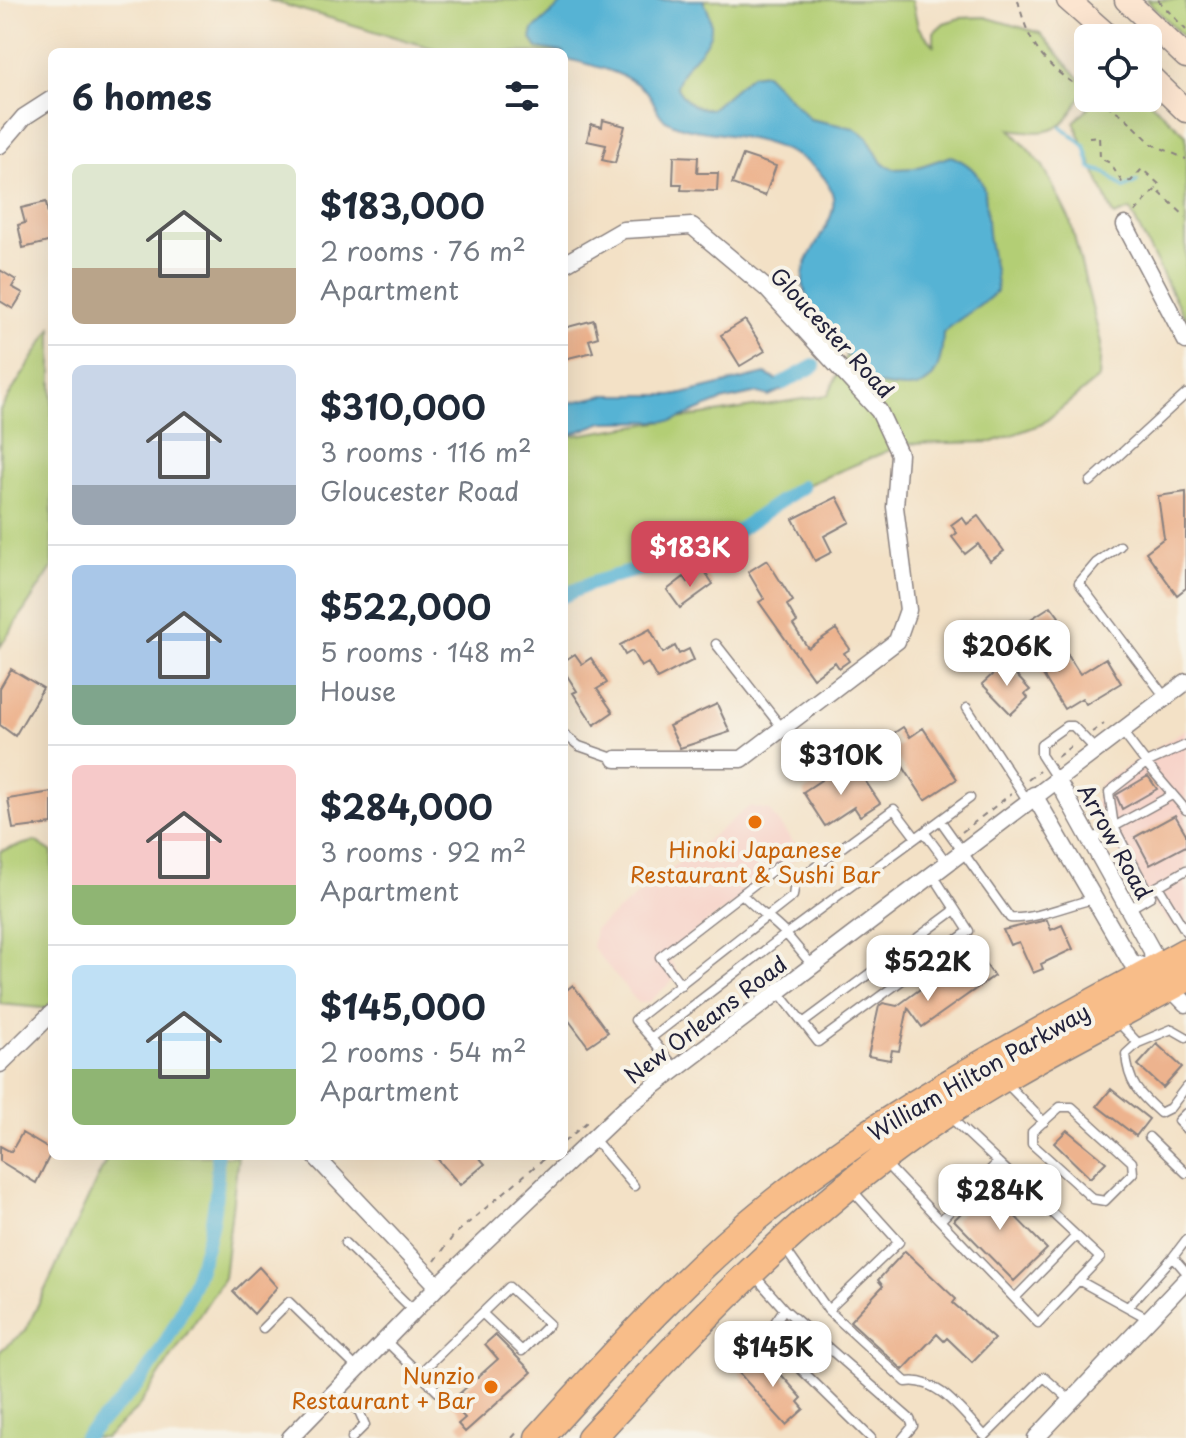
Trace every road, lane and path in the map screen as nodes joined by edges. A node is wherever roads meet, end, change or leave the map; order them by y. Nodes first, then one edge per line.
1 (1018, 0) edge
2 (1068, 0) edge
3 (1126, 0) edge
4 (1158, 0) edge
5 (1095, 24) edge
6 (1186, 30) edge
7 (1186, 57) edge
8 (1074, 84) edge
9 (1162, 88) edge
10 (48, 102) edge
11 (1186, 111) edge
12 (1118, 112) edge
13 (1089, 137) dead end
14 (0, 145) edge
15 (1186, 159) edge
16 (1156, 189) junction
17 (1186, 217) edge
18 (1130, 218) joint
19 (568, 262) edge
20 (1186, 341) edge
21 (1186, 394) edge
22 (1090, 482) dead end
23 (1120, 546) dead end
24 (716, 644) dead end
25 (1186, 682) edge
26 (1165, 697) junction
27 (967, 708) dead end
28 (782, 728) junction
29 (1121, 730) junction
30 (568, 737) edge
31 (1186, 745) edge
32 (1095, 749) junction
33 (616, 759) joint
34 (1146, 763) junction
35 (1056, 778) junction
36 (1172, 795) junction
37 (1030, 797) junction
38 (970, 798) dead end
39 (1186, 810) edge
40 (940, 820) junction
41 (1114, 827) junction
42 (920, 835) junction
43 (1090, 840) junction
44 (962, 851) junction
45 (947, 863) junction
46 (1186, 870) edge
47 (932, 874) junction
48 (795, 882) junction
49 (1158, 886) junction
50 (1148, 892) junction
51 (742, 894) junction
52 (1094, 899) junction
53 (1129, 909) junction
54 (955, 910) junction
55 (769, 915) junction
56 (1186, 932) edge
57 (786, 934) junction
58 (1186, 952) edge
59 (812, 965) junction
60 (681, 985) junction
61 (1173, 985) edge
62 (778, 991) junction
63 (48, 1017) edge
64 (1114, 1018) junction
65 (803, 1023) junction
66 (1186, 1037) edge
67 (651, 1038) junction
68 (1138, 1043) junction
69 (0, 1064) edge
70 (676, 1069) junction
71 (1003, 1079) junction
72 (1186, 1087) edge
73 (1186, 1113) edge
74 (948, 1114) junction
75 (1044, 1122) junction
76 (1186, 1129) edge
77 (1149, 1137) dead end
78 (593, 1138) junction
79 (319, 1160) edge
80 (882, 1160) junction
81 (998, 1162) junction
82 (1186, 1173) edge
83 (847, 1185) junction
84 (634, 1186) dead end
85 (941, 1220) junction
86 (740, 1233) junction
87 (1076, 1236) junction
88 (1186, 1240) edge
89 (781, 1242) junction
90 (345, 1243) dead end
91 (1173, 1257) junction
92 (750, 1270) junction
93 (1186, 1272) edge
94 (1078, 1280) junction
95 (1186, 1280) edge
96 (438, 1286) junction
97 (1015, 1298) junction
98 (1128, 1307) junction
99 (784, 1309) junction
100 (828, 1310) junction
101 (414, 1311) junction
102 (482, 1313) junction
103 (1149, 1319) junction
104 (263, 1328) dead end
105 (385, 1340) junction
106 (357, 1369) junction
107 (419, 1374) junction
108 (336, 1391) junction
109 (438, 1392) dead end
110 (1071, 1401) junction
111 (986, 1437) edge
112 (290, 1438) edge
113 (352, 1438) edge
114 (539, 1438) edge
115 (591, 1438) edge
116 (871, 1438) edge
117 (903, 1438) edge
118 (1036, 1438) edge

1 - 8 path
2 - 5 main road
3 - 7 main road
4 - 6 path
9 - 11 main road
10 - 14 street
12 - 15 path
13 - 16 path
16 - 17 path
16 - 18 path
18 - 20 street
19 - 28 street, Gloucester Road
21 - 22 lane
23 - 26 lane
24 - 28 lane
25 - 26 street, New Orleans Road
26 - 29 street, New Orleans Road
27 - 37 lane
28 - 33 street, Gloucester Road
29 - 32 street, New Orleans Road
29 - 34 lane
30 - 33 lane
31 - 34 lane
32 - 35 street, New Orleans Road
32 - 35 lane
34 - 36 lane
34 - 41 lane
35 - 37 street, New Orleans Road
35 - 43 street, Arrow Road
36 - 39 lane
36 - 41 lane
37 - 44 street, New Orleans Road
37 - 52 street
38 - 40 lane
40 - 42 lane
40 - 44 lane
41 - 43 lane
41 - 50 lane
42 - 45 lane
42 - 48 lane
42 - 57 lane
43 - 53 street, Arrow Road
44 - 45 street, New Orleans Road
44 - 52 lane
45 - 47 street, New Orleans Road
46 - 49 lane
47 - 54 lane
47 - 59 street, New Orleans Road
48 - 51 lane
48 - 55 lane
49 - 50 lane
49 - 56 lane
50 - 53 lane
51 - 55 lane
51 - 60 lane
52 - 61 street
53 - 61 street, Arrow Road
54 - 65 lane
54 - 65 lane
55 - 57 lane
55 - 60 lane
57 - 59 lane
57 - 67 lane
58 - 61 highway, William Hilton Parkway
59 - 62 street, New Orleans Road
60 - 67 lane
61 - 64 highway, William Hilton Parkway
61 - 86 highway, William Hilton Parkway
62 - 65 lane
62 - 70 street, New Orleans Road
63 - 69 street
64 - 68 lane
64 - 71 highway, William Hilton Parkway
66 - 68 lane
67 - 70 lane
68 - 72 lane
70 - 78 street, New Orleans Road
71 - 74 highway, William Hilton Parkway
71 - 75 lane
73 - 76 lane
74 - 80 highway, William Hilton Parkway
74 - 81 lane
75 - 75 lane
77 - 82 lane
78 - 84 lane
78 - 96 street, New Orleans Road
79 - 96 street
80 - 83 highway, William Hilton Parkway
80 - 85 lane
81 - 85 lane
81 - 87 lane
83 - 89 highway, William Hilton Parkway
83 - 100 lane
85 - 97 lane
86 - 92 highway
86 - 114 highway, William Hilton Parkway
87 - 94 lane
87 - 97 lane
88 - 91 lane
89 - 92 highway, William Hilton Parkway
89 - 100 lane
90 - 101 lane
91 - 93 lane
91 - 98 lane
92 - 99 lane
92 - 115 highway, William Hilton Parkway
94 - 97 lane
94 - 98 lane
95 - 103 street
96 - 101 street, New Orleans Road
98 - 103 lane
99 - 116 lane
99 - 117 lane
100 - 111 lane
101 - 105 street, New Orleans Road
102 - 102 lane
102 - 107 lane
103 - 110 street
104 - 106 lane
105 - 106 street, New Orleans Road
105 - 107 lane
106 - 108 street, New Orleans Road
107 - 109 lane
108 - 112 street, New Orleans Road
108 - 113 lane
110 - 111 lane
110 - 118 street

